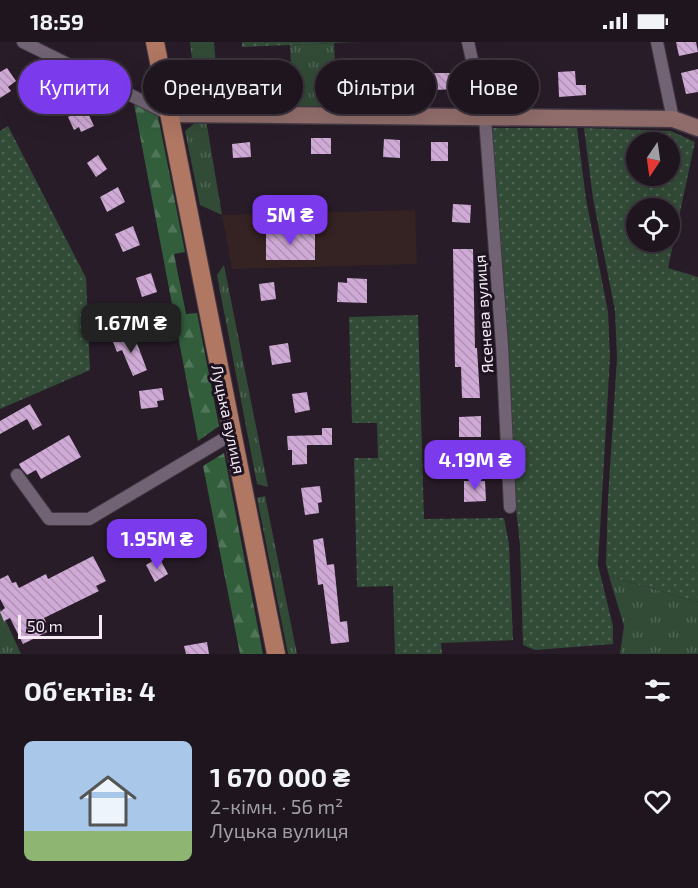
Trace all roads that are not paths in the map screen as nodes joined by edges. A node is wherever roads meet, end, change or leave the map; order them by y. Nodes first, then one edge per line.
1 (23, 42) edge
2 (155, 42) edge
3 (468, 42) edge
4 (657, 42) edge
5 (158, 60) edge
6 (143, 101) edge
7 (169, 114) joint
8 (485, 118) junction
9 (673, 118) junction
10 (698, 128) edge
11 (232, 434) junction
12 (17, 475) dead end
13 (510, 507) dead end
14 (276, 654) edge

1 - 6 street
2 - 5 main road, Луцька вулиця
3 - 8 street, Ясенева вулиця
4 - 9 street
7 - 8 street
7 - 11 main road, Луцька вулиця
8 - 9 street
8 - 13 street, Ясенева вулиця
9 - 10 street
11 - 12 street
11 - 14 main road, Луцька вулиця

